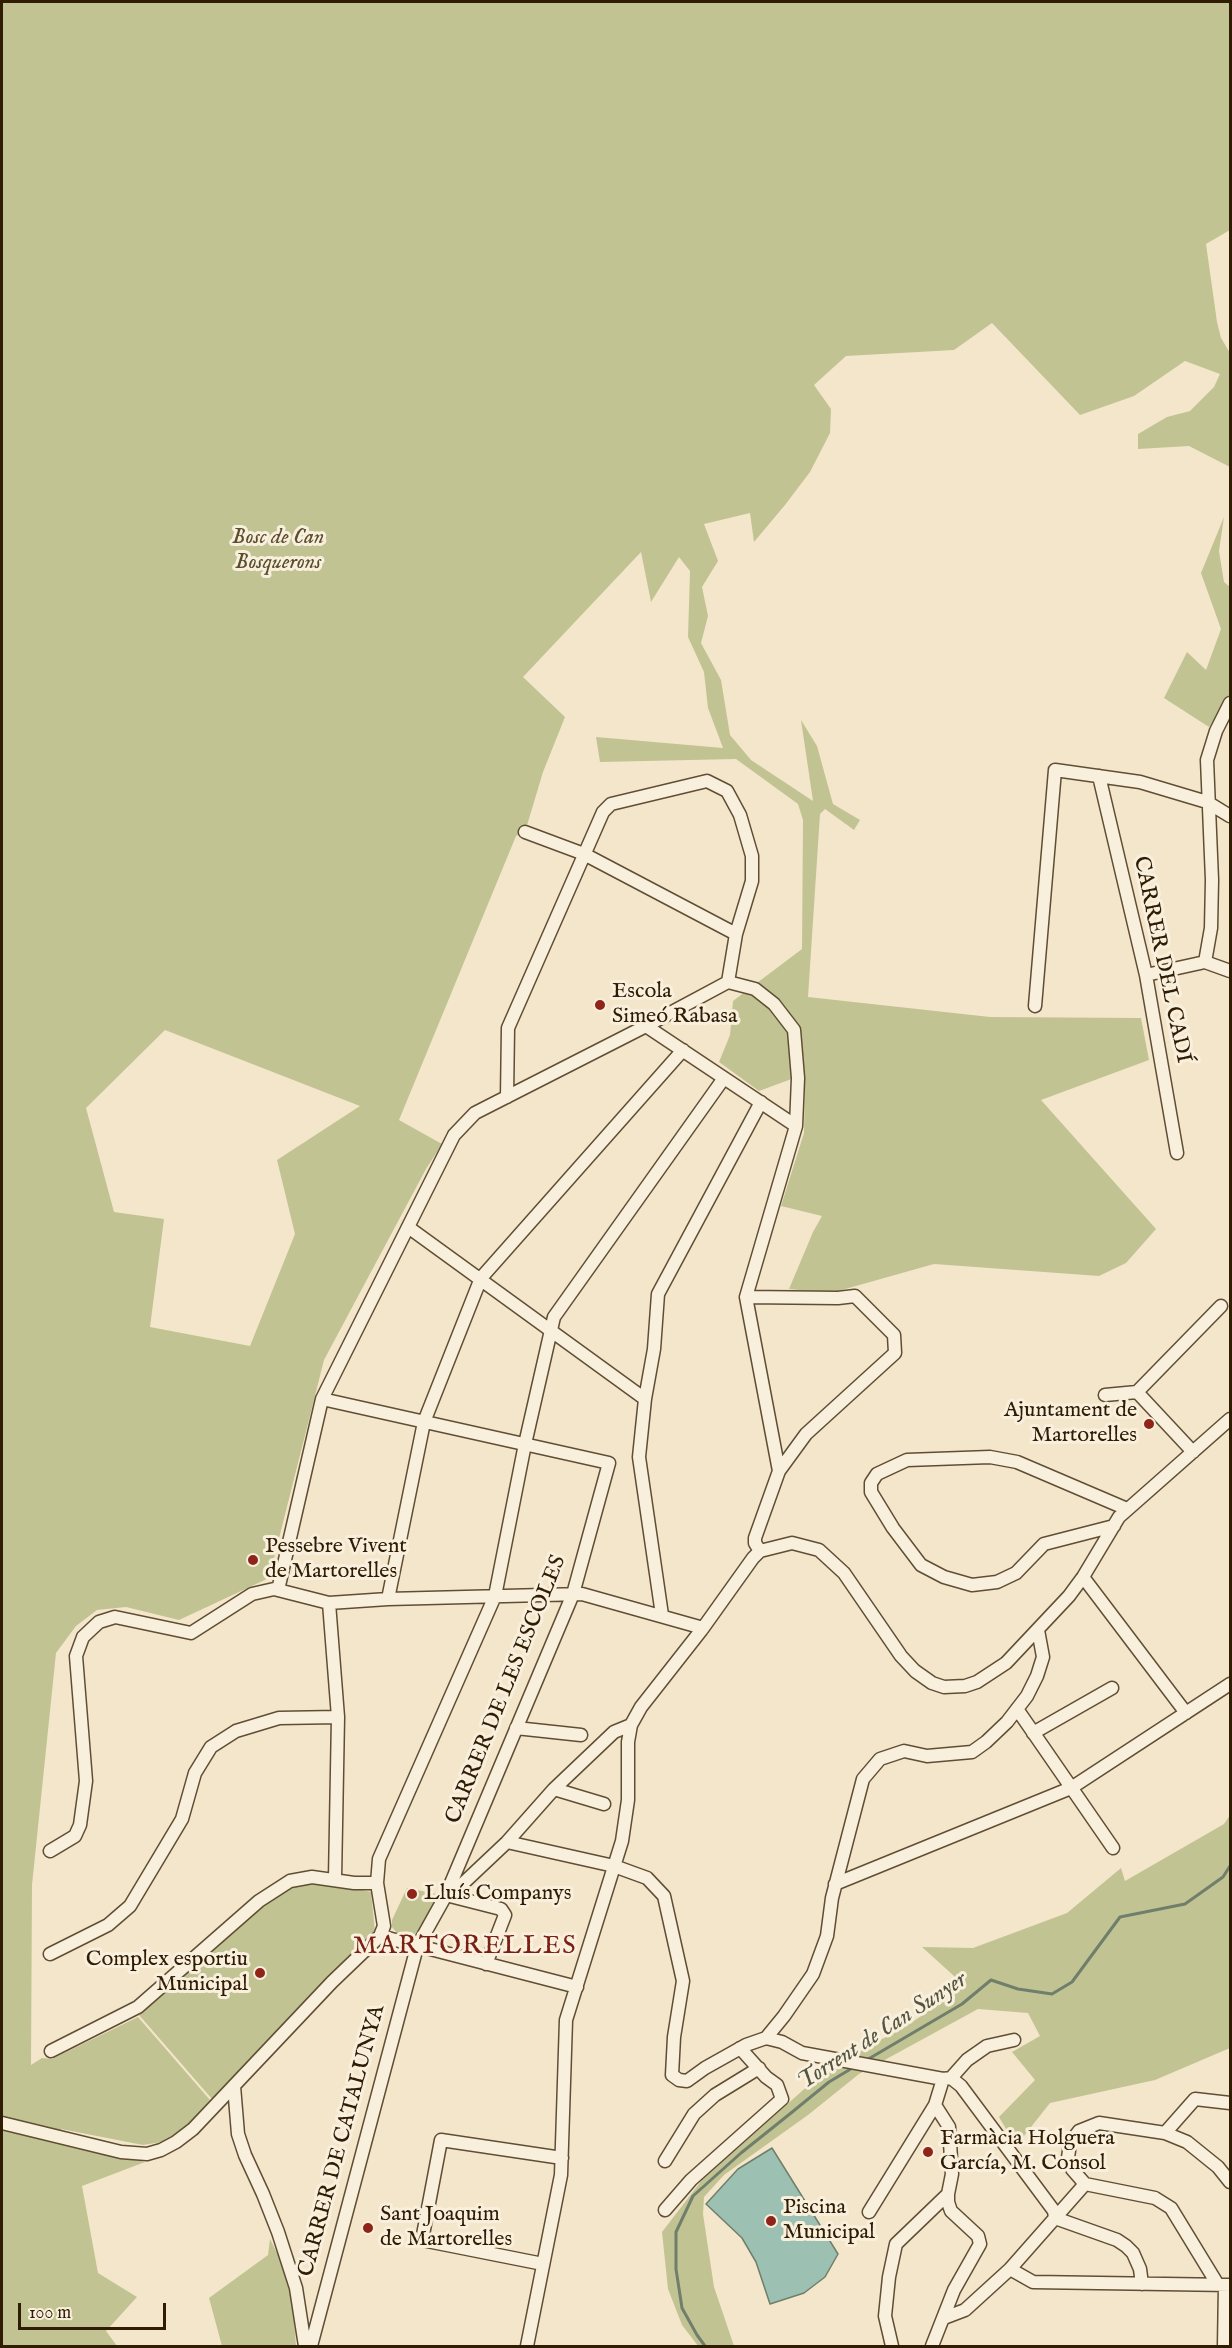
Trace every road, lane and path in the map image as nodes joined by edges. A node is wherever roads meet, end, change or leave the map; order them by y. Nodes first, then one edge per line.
1 (1230, 703) edge
2 (1099, 776) junction
3 (1207, 802) junction
4 (1230, 816) edge
5 (525, 832) dead end
6 (584, 854) junction
7 (736, 934) junction
8 (1205, 962) junction
9 (1230, 971) edge
10 (1146, 975) junction
11 (728, 982) junction
12 (1035, 1006) dead end
13 (646, 1026) junction
14 (683, 1050) junction
15 (724, 1078) junction
16 (507, 1096) junction
17 (761, 1102) junction
18 (796, 1126) junction
19 (1177, 1153) dead end
20 (408, 1227) junction
21 (481, 1278) junction
22 (746, 1297) junction
23 (1221, 1306) dead end
24 (551, 1330) junction
25 (1137, 1392) junction
26 (1105, 1395) dead end
27 (322, 1399) junction
28 (645, 1399) junction
29 (1230, 1419) edge
30 (424, 1422) junction
31 (525, 1444) junction
32 (1193, 1452) junction
33 (779, 1471) junction
34 (1127, 1509) junction
35 (1114, 1526) junction
36 (760, 1551) junction
37 (1083, 1577) junction
38 (278, 1590) junction
39 (573, 1594) junction
40 (495, 1596) junction
41 (388, 1599) junction
42 (330, 1603) junction
43 (662, 1615) junction
44 (703, 1628) junction
45 (1038, 1630) junction
46 (1230, 1684) edge
47 (1112, 1688) dead end
48 (1017, 1709) junction
49 (1186, 1713) junction
50 (338, 1717) junction
51 (631, 1725) junction
52 (516, 1728) junction
53 (1033, 1733) junction
54 (581, 1735) dead end
55 (1071, 1788) junction
56 (554, 1790) junction
57 (604, 1804) dead end
58 (507, 1842) junction
59 (1113, 1848) dead end
60 (50, 1851) dead end
61 (614, 1866) junction
62 (335, 1879) junction
63 (377, 1883) junction
64 (835, 1884) junction
65 (446, 1895) junction
66 (380, 1936) junction
67 (417, 1947) junction
68 (50, 1954) dead end
69 (486, 1964) junction
70 (577, 1987) junction
71 (766, 2038) junction
72 (1014, 2040) dead end
73 (740, 2048) junction
74 (51, 2051) dead end
75 (759, 2068) junction
76 (947, 2079) junction
77 (234, 2086) junction
78 (1230, 2103) edge
79 (935, 2105) junction
80 (2, 2123) edge
81 (1165, 2133) junction
82 (562, 2158) junction
83 (665, 2161) dead end
84 (1230, 2182) edge
85 (1085, 2184) junction
86 (948, 2194) junction
87 (665, 2210) dead end
88 (869, 2212) dead end
89 (1055, 2218) junction
90 (543, 2264) junction
91 (1010, 2269) junction
92 (1142, 2284) junction
93 (1225, 2285) edge
94 (944, 2318) junction
95 (530, 2345) edge
96 (305, 2346) edge
97 (310, 2346) edge
98 (892, 2346) edge
99 (932, 2346) edge
100 (1224, 2346) edge

1 - 3 street
2 - 3 street
2 - 10 street, CARRER DEL CADÍ
2 - 12 street
3 - 4 street
3 - 8 street
5 - 6 street
6 - 7 street
6 - 7 street
6 - 16 street
7 - 11 street
8 - 9 street
8 - 10 street
10 - 19 street, CARRER DEL CADÍ
11 - 13 street
11 - 18 street
13 - 14 street
13 - 16 street
14 - 15 street
14 - 21 street
15 - 17 street
15 - 24 street
16 - 20 street
17 - 18 street
17 - 28 street
18 - 22 street
20 - 21 street
20 - 27 street
21 - 24 street
21 - 30 street
22 - 33 street
22 - 33 street
23 - 25 street
24 - 28 street
24 - 31 street
25 - 26 street
25 - 32 street
27 - 30 street
27 - 38 street
28 - 43 street
29 - 32 street
30 - 31 street
30 - 41 street
31 - 39 street, CARRER DE LES ESCOLES
31 - 40 street
32 - 34 street
33 - 36 street
34 - 35 street
34 - 35 street
35 - 37 street
36 - 44 street
36 - 45 street
37 - 45 street
37 - 49 street
38 - 42 street
38 - 60 street
39 - 40 street
39 - 43 street
39 - 52 street, CARRER DE LES ESCOLES
40 - 41 street
40 - 63 street
41 - 42 street
42 - 50 street
43 - 44 street
44 - 51 street
45 - 48 street
46 - 49 street
47 - 53 street
48 - 53 street
48 - 64 street
49 - 55 street
50 - 62 street
50 - 68 street
51 - 56 street
51 - 61 street
52 - 54 street
52 - 65 street, CARRER DE LES ESCOLES
53 - 55 street
55 - 59 street
55 - 64 street
56 - 57 street
56 - 58 street
58 - 61 street
58 - 65 street
61 - 70 street
61 - 73 street
62 - 63 street
62 - 74 street
63 - 66 street
64 - 71 street
65 - 67 street, CARRER DE LES ESCOLES
65 - 69 street
66 - 67 street
66 - 77 street
67 - 69 street
67 - 97 street, CARRER DE CATALUNYA
69 - 70 street
70 - 82 street
71 - 73 street
71 - 76 street
72 - 76 street
73 - 75 street
75 - 83 street
75 - 87 street
76 - 79 street
76 - 89 street
77 - 80 street
77 - 96 street
78 - 81 street
79 - 86 street
79 - 88 street
81 - 84 street
81 - 85 street
82 - 90 street
82 - 90 street
85 - 89 street
85 - 93 street
86 - 94 street
86 - 98 street
89 - 91 street
89 - 92 street
90 - 95 street
91 - 92 street
91 - 94 street
92 - 93 street
93 - 100 street
94 - 99 street

